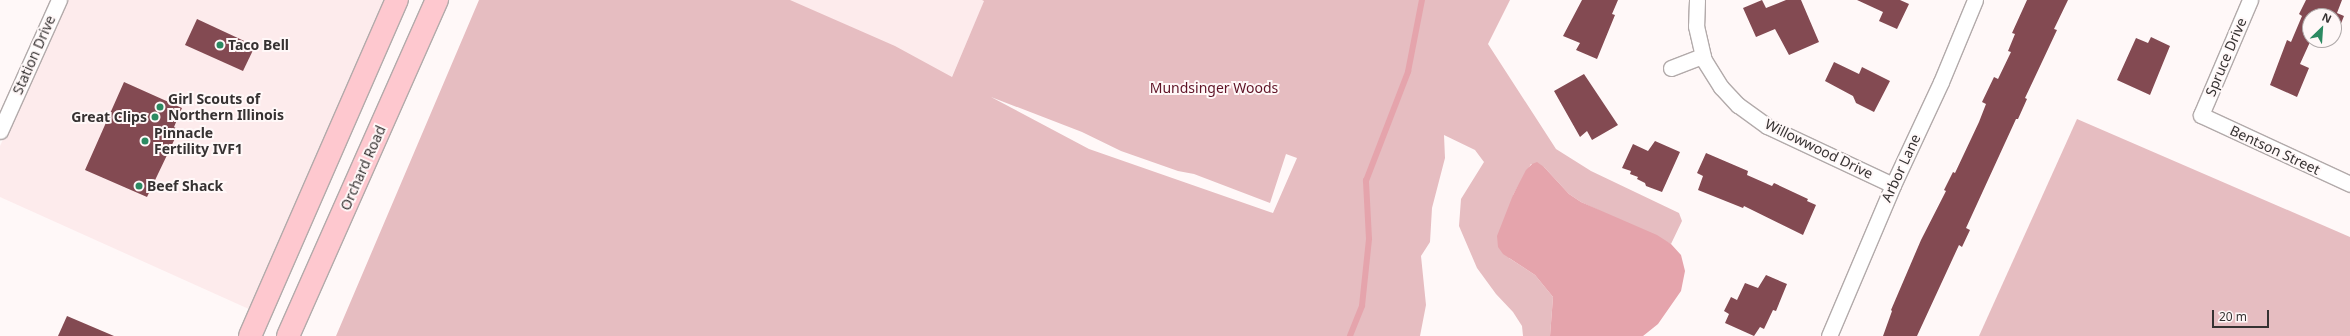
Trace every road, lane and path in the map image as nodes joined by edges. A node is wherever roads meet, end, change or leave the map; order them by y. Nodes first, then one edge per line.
1 (59, 0) edge
2 (397, 0) edge
3 (437, 0) edge
4 (1697, 0) edge
5 (1975, 0) edge
6 (2250, 0) edge
7 (1703, 56) junction
8 (1671, 68) dead end
9 (2201, 115) joint
10 (0, 131) edge
11 (1893, 184) junction
12 (2350, 184) edge
13 (250, 336) edge
14 (288, 336) edge
15 (1828, 336) edge

1 - 10 street, Station Drive
2 - 13 main road
3 - 14 main road, Orchard Road
4 - 7 street, Willowwood Drive
5 - 11 street, Arbor Lane
6 - 9 street, Spruce Drive
7 - 8 street
7 - 11 street, Willowwood Drive
9 - 12 street, Bentson Street
11 - 15 street, Arbor Lane

